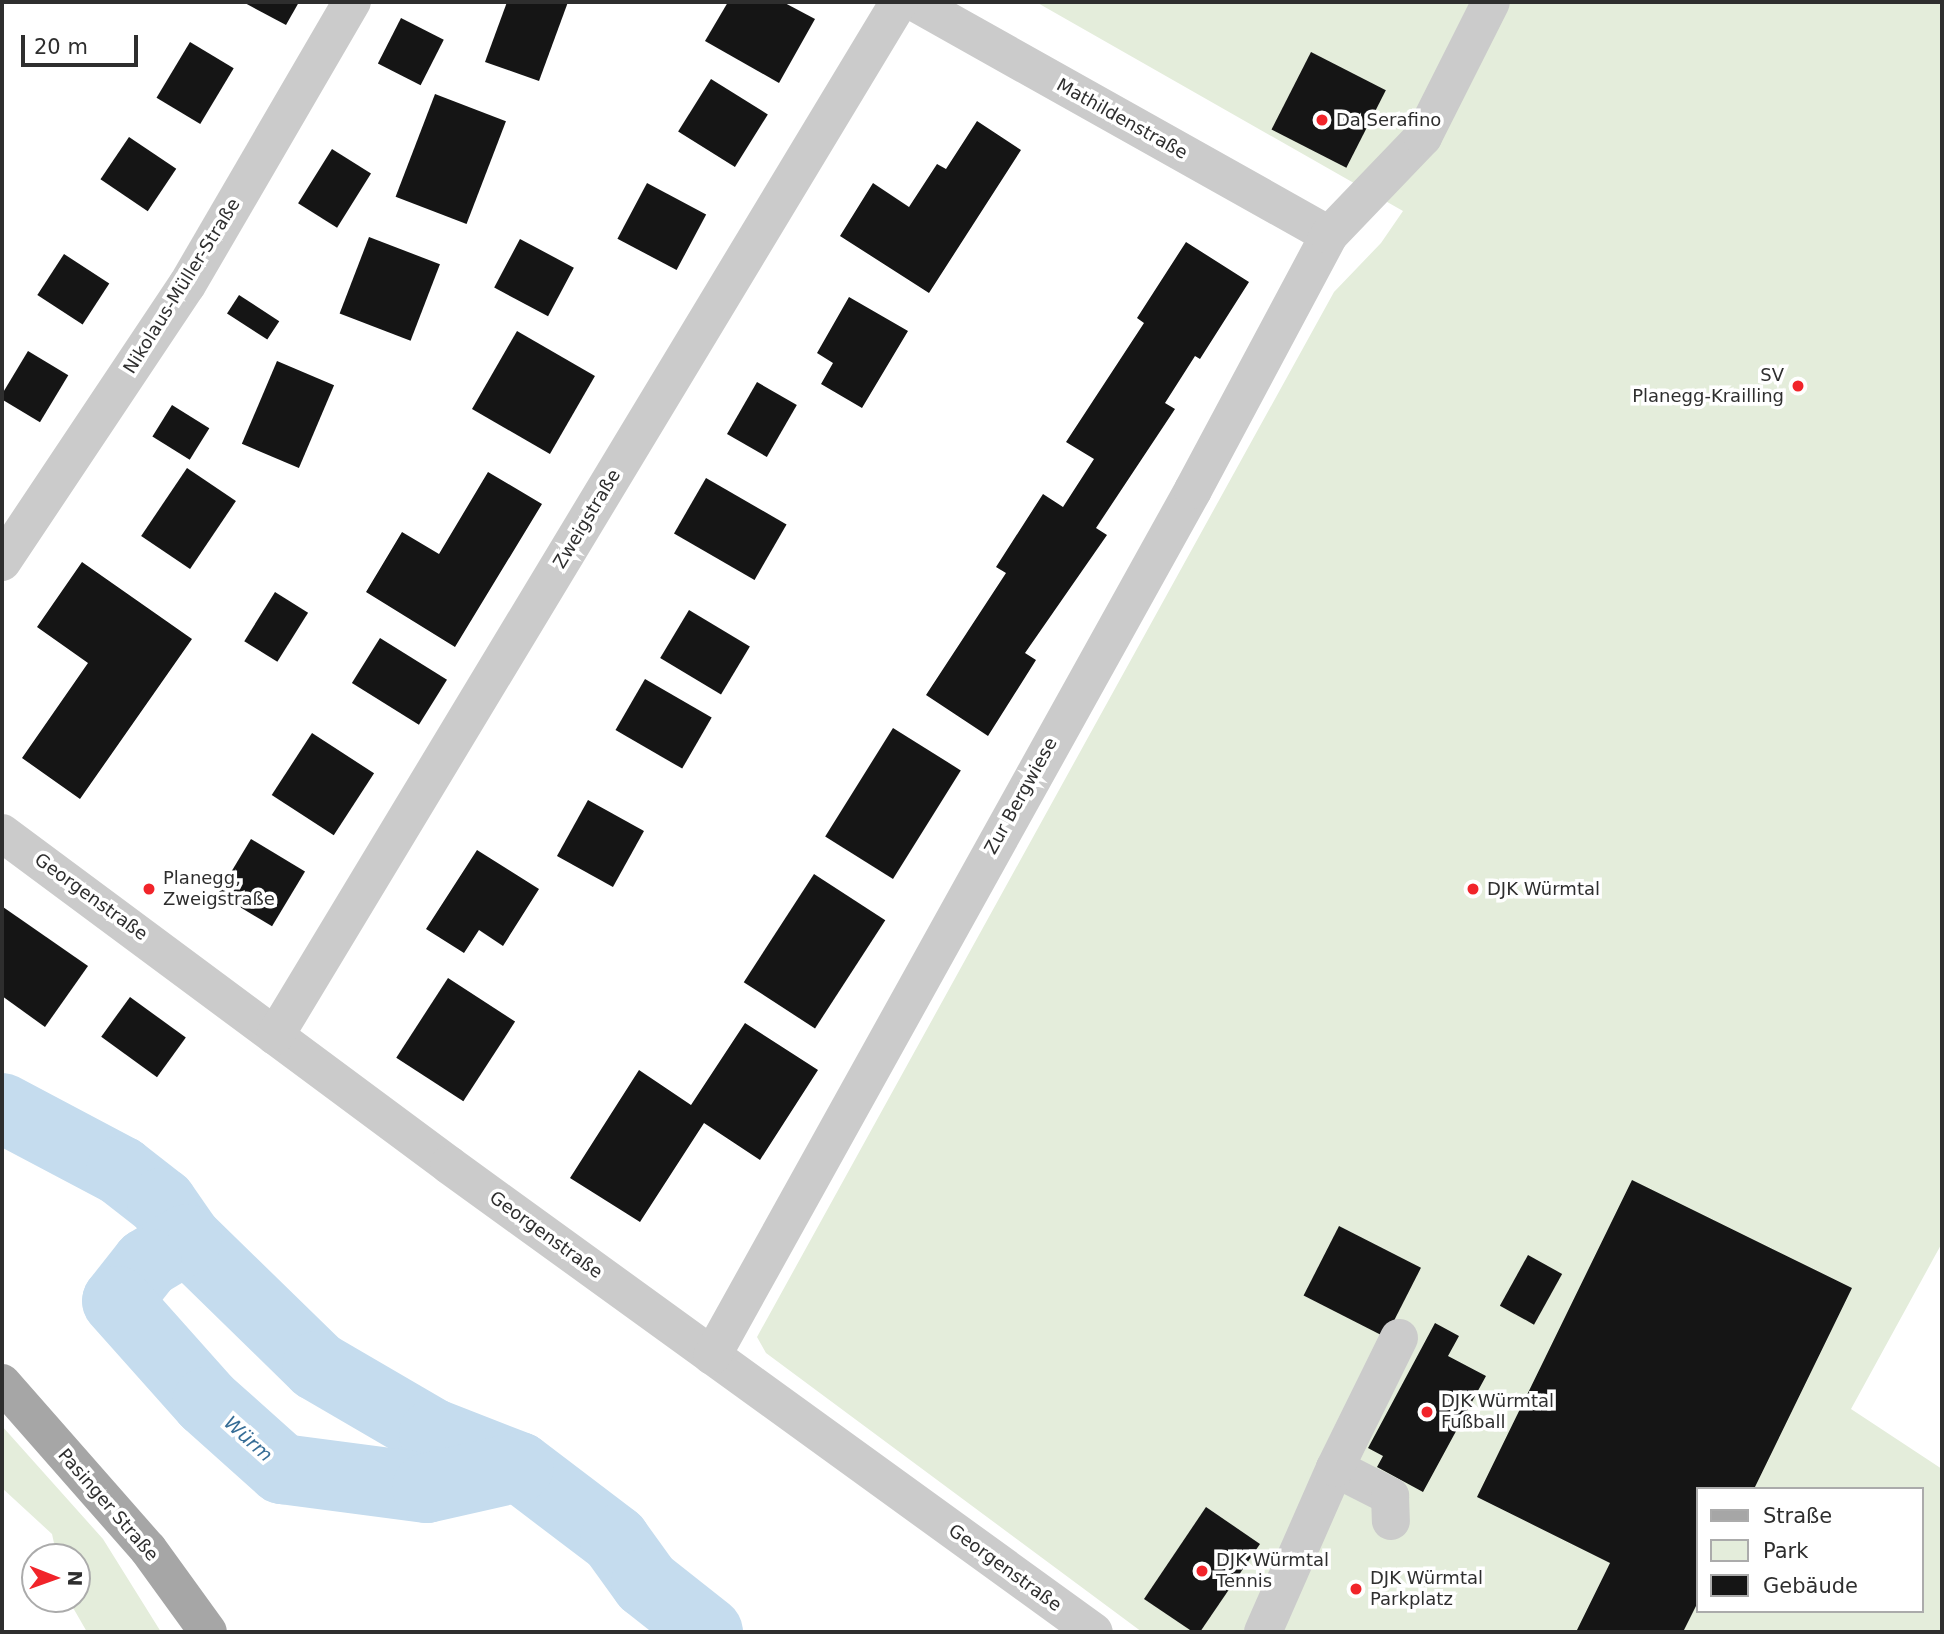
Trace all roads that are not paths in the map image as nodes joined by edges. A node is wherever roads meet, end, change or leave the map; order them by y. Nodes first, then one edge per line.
1 (352, 2) edge
2 (899, 2) edge
3 (914, 2) edge
4 (1490, 2) edge
5 (1329, 235) junction
6 (2, 562) edge
7 (2, 833) edge
8 (275, 1036) junction
9 (1399, 1338) dead end
10 (712, 1356) junction
11 (2, 1382) edge
12 (1335, 1468) junction
13 (1391, 1521) dead end
14 (208, 1632) edge
15 (1094, 1632) edge
16 (1263, 1632) edge

1 - 6 street, Nikolaus-Müller-Straße
2 - 8 street, Zweigstraße
3 - 5 street, Mathildenstraße
4 - 5 street, Zur Bergwiese
5 - 10 street, Zur Bergwiese
7 - 8 street, Georgenstraße
8 - 10 street, Georgenstraße
9 - 12 street
10 - 15 street, Georgenstraße
11 - 14 main road, Pasinger Straße
12 - 13 street
12 - 16 street

